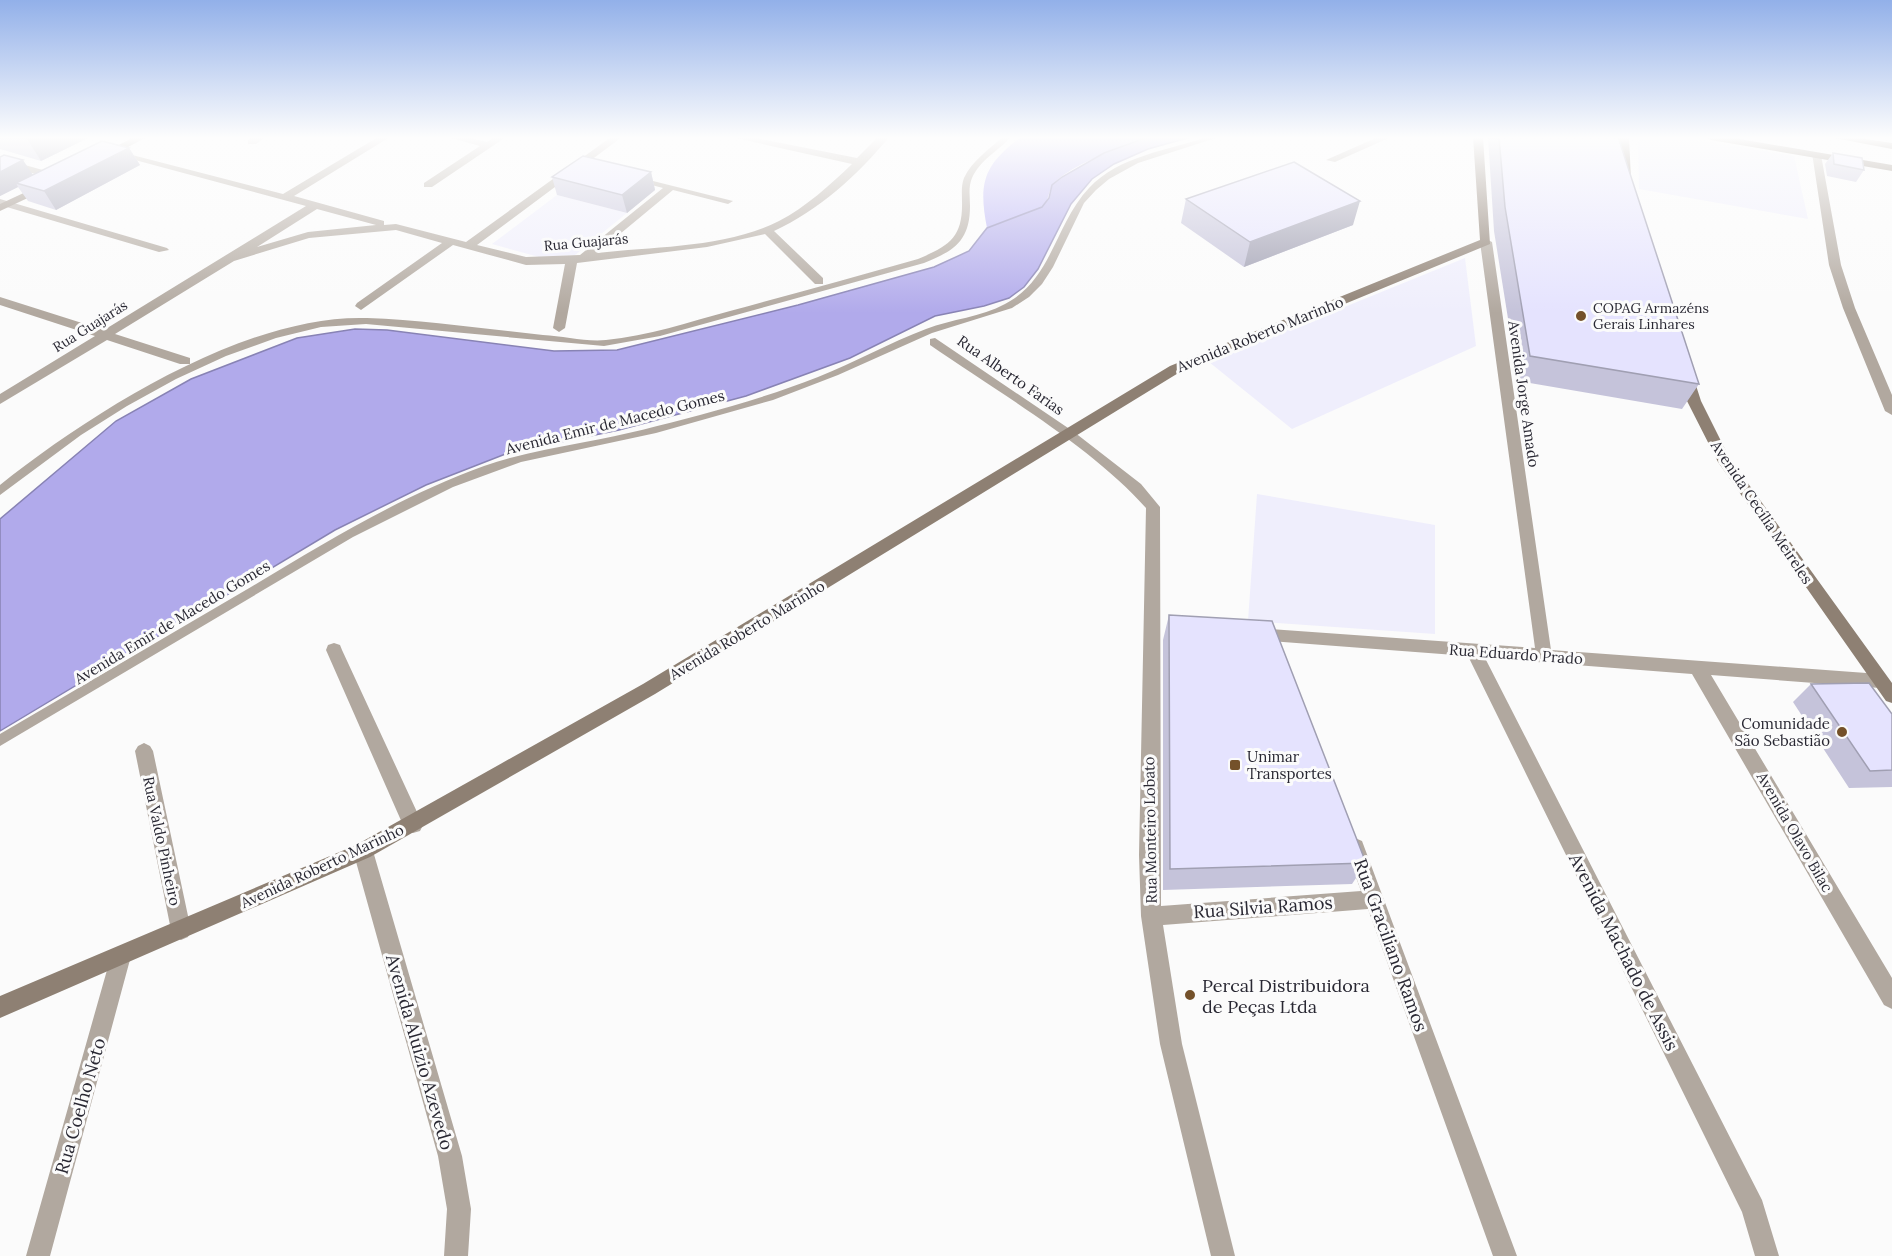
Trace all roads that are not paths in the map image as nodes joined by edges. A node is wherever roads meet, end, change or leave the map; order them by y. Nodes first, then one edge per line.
1 (18, 196) edge
2 (280, 196) edge
3 (541, 196) edge
4 (660, 196) edge
5 (706, 196) edge
6 (824, 196) edge
7 (967, 196) edge
8 (1087, 196) edge
9 (1482, 196) edge
10 (1823, 196) edge
11 (285, 197) joint
12 (728, 201) dead end
13 (2, 204) edge
14 (316, 206) junction
15 (396, 227) junction
16 (767, 230) junction
17 (452, 241) junction
18 (1486, 242) junction
19 (468, 246) junction
20 (163, 250) dead end
21 (227, 259) junction
22 (578, 259) junction
23 (819, 281) dead end
24 (0, 301) edge
25 (361, 306) dead end
26 (559, 328) dead end
27 (104, 334) junction
28 (935, 342) dead end
29 (1680, 356) edge
30 (185, 361) dead end
31 (1875, 370) junction
32 (1892, 372) edge
33 (0, 400) edge
34 (1892, 411) edge
35 (1069, 435) junction
36 (0, 491) edge
37 (1151, 627) junction
38 (1173, 628) edge
39 (1240, 633) edge
40 (1274, 636) junction
41 (334, 650) dead end
42 (1473, 650) junction
43 (1544, 656) junction
44 (1282, 658) edge
45 (1697, 667) junction
46 (1880, 681) junction
47 (1892, 696) edge
48 (0, 741) edge
49 (144, 751) dead end
50 (413, 825) junction
51 (1349, 833) edge
52 (363, 850) junction
53 (1374, 899) junction
54 (1151, 916) junction
55 (181, 930) junction
56 (122, 956) junction
57 (1892, 998) edge
58 (0, 1007) edge
59 (38, 1256) edge
60 (456, 1256) edge
61 (1223, 1256) edge
62 (1505, 1256) edge
63 (1767, 1256) edge

1 - 13 main road
2 - 11 street
3 - 19 street
4 - 22 street
5 - 12 street
6 - 16 street, Rua Guajarás
7 - 36 street
8 - 48 street, Avenida Emir de Macedo Gomes
9 - 18 main road, Avenida Jorge Amado
10 - 31 street
11 - 14 street
13 - 20 street
14 - 15 street
14 - 21 street, Rua Guajarás
15 - 17 street, Rua Guajarás
15 - 21 street, Rua Guajarás
16 - 22 street, Rua Guajarás
16 - 23 street
17 - 19 street, Rua Guajarás
17 - 25 street
18 - 35 main road, Avenida Roberto Marinho
18 - 43 street, Avenida Jorge Amado
19 - 22 street, Rua Guajarás
21 - 27 street, Rua Guajarás
22 - 26 street
24 - 27 street
27 - 30 street
27 - 33 street, Rua Guajarás
28 - 35 street, Rua Alberto Farias
29 - 46 main road, Avenida Cecília Meireles
31 - 32 street
31 - 34 street
35 - 37 street, Rua Monteiro Lobato
35 - 50 main road, Avenida Roberto Marinho
37 - 38 street
37 - 54 street, Rua Monteiro Lobato
39 - 40 street, Rua Eduardo Prado
40 - 42 street, Rua Eduardo Prado
40 - 44 street
41 - 50 street
42 - 43 street, Rua Eduardo Prado
42 - 63 street, Avenida Machado de Assis
43 - 45 street, Rua Eduardo Prado
45 - 46 street, Rua Eduardo Prado
45 - 57 street, Avenida Olavo Bilac
46 - 47 main road, Avenida Cecília Meireles
49 - 55 street, Rua Valdo Pinheiro
50 - 52 main road, Avenida Roberto Marinho
51 - 53 street, Rua Graciliano Ramos
52 - 55 main road, Avenida Roberto Marinho
52 - 60 street, Avenida Aluizio Azevedo
53 - 54 street, Rua Silvia Ramos
53 - 62 street, Rua Graciliano Ramos
54 - 61 street, Rua Monteiro Lobato
55 - 56 main road, Avenida Roberto Marinho
56 - 58 main road, Avenida Roberto Marinho
56 - 59 street, Rua Coelho Neto

